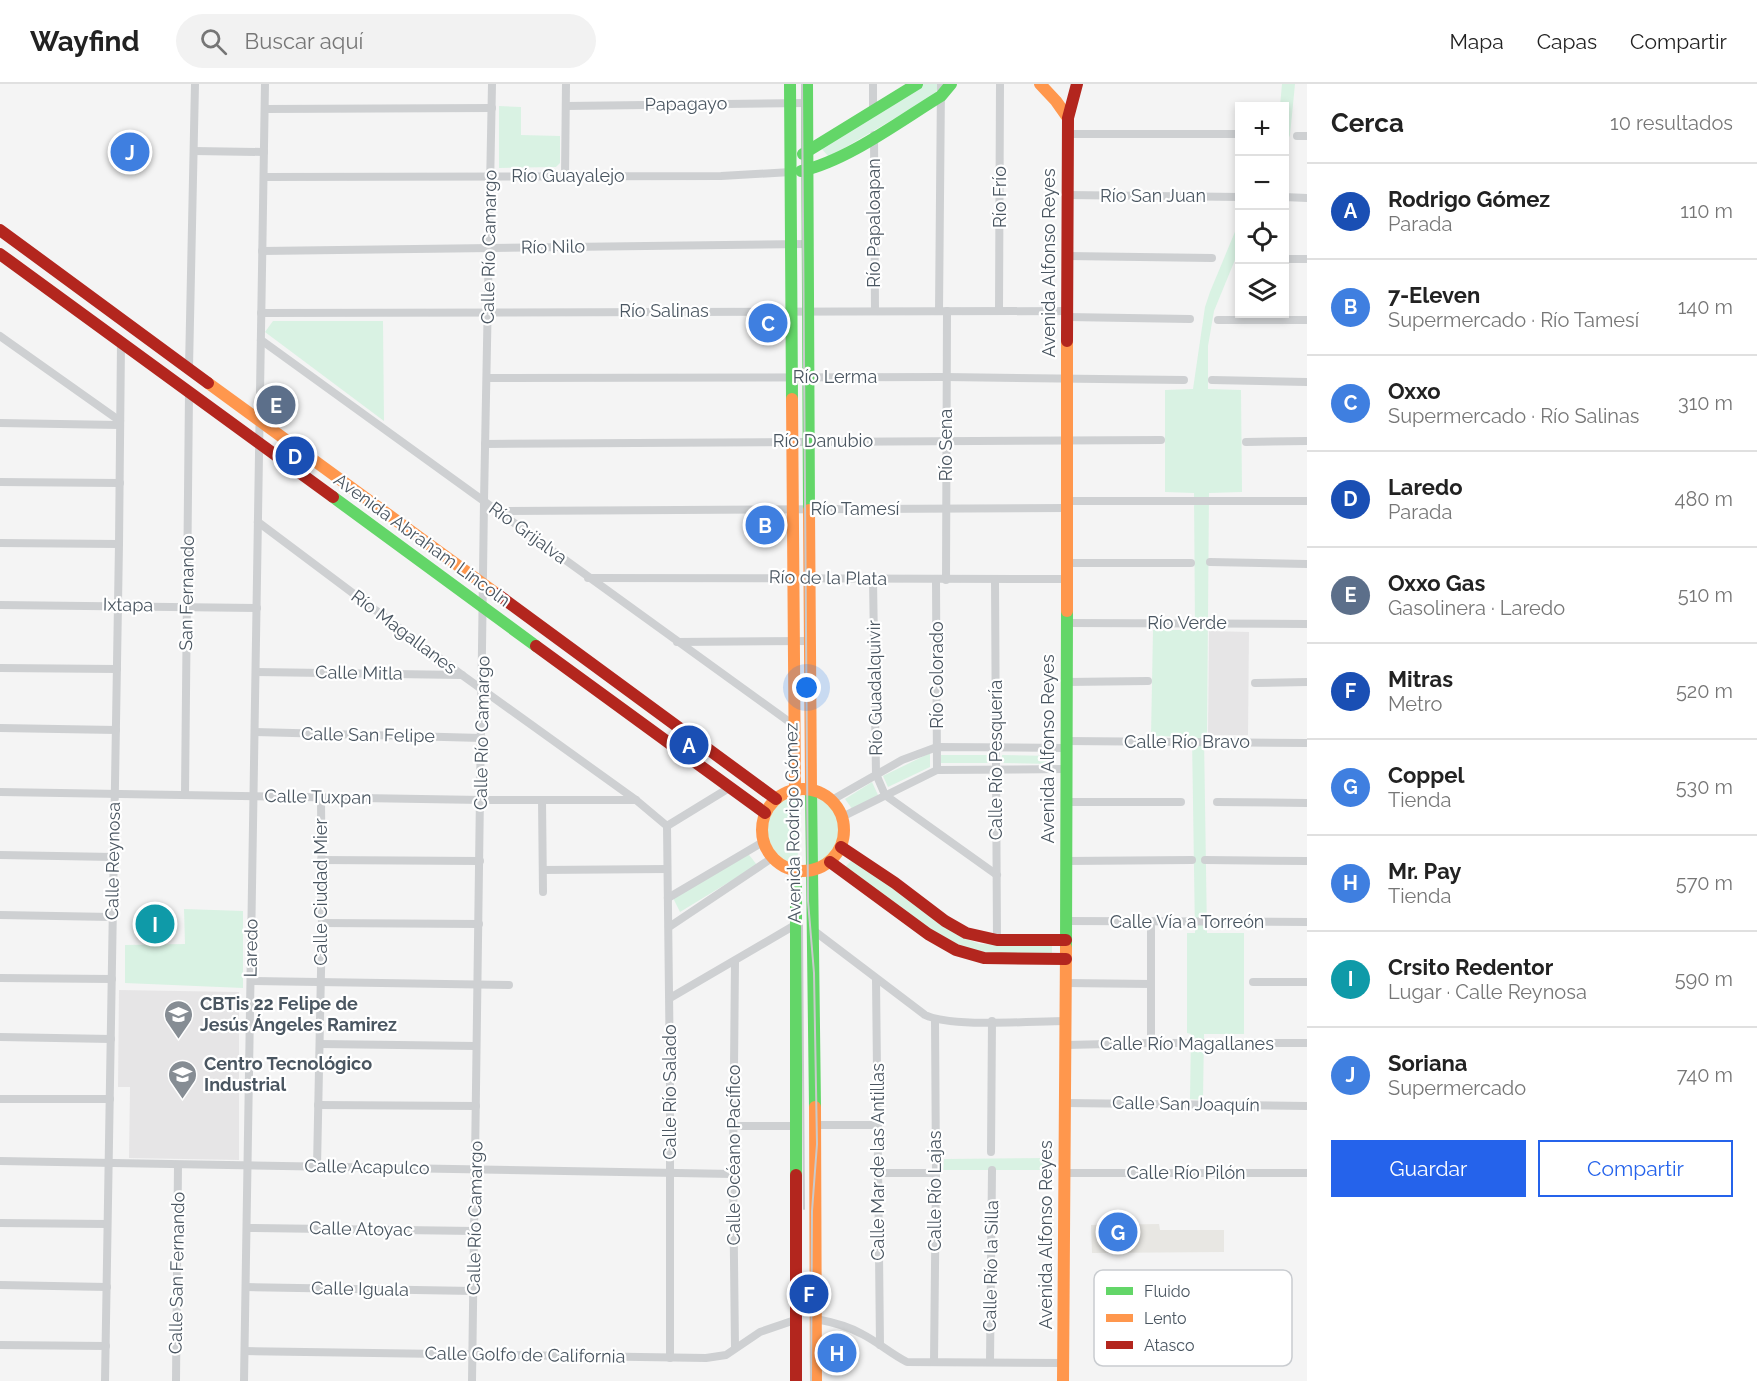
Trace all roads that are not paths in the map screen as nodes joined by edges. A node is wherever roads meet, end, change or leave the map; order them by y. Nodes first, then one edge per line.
1 (195, 84) edge
2 (265, 84) edge
3 (492, 84) edge
4 (566, 84) edge
5 (790, 84) edge
6 (807, 84) edge
7 (873, 84) edge
8 (917, 84) edge
9 (951, 84) edge
10 (1000, 84) edge
11 (1040, 84) edge
12 (1077, 84) edge
13 (941, 90) edge
14 (790, 103) junction
15 (807, 103) junction
16 (566, 106) junction
17 (492, 108) junction
18 (265, 109) junction
19 (873, 109) junction
20 (1068, 117) junction
21 (1068, 134) junction
22 (874, 135) junction
23 (1235, 135) edge
24 (194, 151) junction
25 (807, 151) junction
26 (264, 152) junction
27 (791, 167) junction
28 (807, 170) junction
29 (565, 176) junction
30 (264, 177) junction
31 (490, 177) junction
32 (1067, 195) junction
33 (1235, 196) edge
34 (1289, 197) edge
35 (1307, 198) edge
36 (2, 232) edge
37 (792, 244) junction
38 (807, 244) junction
39 (0, 248) edge
40 (489, 248) junction
41 (24, 249) junction
42 (262, 251) junction
43 (1067, 256) junction
44 (4, 257) edge
45 (1212, 258) dead end
46 (1289, 259) edge
47 (1307, 259) edge
48 (792, 311) junction
49 (807, 311) junction
50 (875, 311) junction
51 (943, 311) junction
52 (999, 311) junction
53 (488, 312) junction
54 (261, 313) junction
55 (1067, 314) junction
56 (1190, 319) dead end
57 (1218, 320) dead end
58 (1307, 320) edge
59 (0, 336) edge
60 (261, 340) junction
61 (121, 342) junction
62 (189, 368) junction
63 (794, 377) junction
64 (808, 377) junction
65 (945, 377) junction
66 (487, 378) junction
67 (1067, 378) junction
68 (1184, 380) dead end
69 (1212, 380) dead end
70 (1307, 382) edge
71 (189, 393) junction
72 (260, 420) junction
73 (0, 423) edge
74 (120, 423) junction
75 (945, 440) junction
76 (1067, 440) junction
77 (1161, 440) dead end
78 (794, 441) junction
79 (809, 441) junction
80 (1307, 441) edge
81 (1246, 442) dead end
82 (259, 443) junction
83 (485, 444) junction
84 (0, 482) edge
85 (120, 483) junction
86 (484, 501) junction
87 (1307, 501) edge
88 (1067, 505) junction
89 (946, 508) junction
90 (794, 509) junction
91 (809, 509) junction
92 (499, 511) junction
93 (258, 522) junction
94 (0, 543) edge
95 (119, 544) junction
96 (1210, 562) dead end
97 (1067, 563) junction
98 (1191, 563) dead end
99 (1307, 564) edge
100 (809, 577) junction
101 (588, 578) junction
102 (794, 578) junction
103 (873, 579) junction
104 (1067, 579) junction
105 (941, 580) junction
106 (995, 580) junction
107 (483, 583) junction
108 (0, 604) edge
109 (118, 605) junction
110 (186, 607) junction
111 (483, 607) junction
112 (257, 608) junction
113 (1067, 622) junction
114 (1307, 624) edge
115 (795, 641) junction
116 (810, 641) junction
117 (676, 642) junction
118 (0, 668) edge
119 (117, 669) junction
120 (256, 672) junction
121 (462, 675) junction
122 (1149, 681) dead end
123 (1067, 682) junction
124 (1307, 682) edge
125 (1255, 683) dead end
126 (482, 690) junction
127 (795, 726) junction
128 (0, 728) edge
129 (116, 730) junction
130 (255, 732) junction
131 (482, 738) junction
132 (1307, 743) edge
133 (1067, 744) junction
134 (937, 747) junction
135 (996, 747) junction
136 (996, 769) junction
137 (1067, 769) junction
138 (937, 770) junction
139 (876, 774) junction
140 (729, 788) junction
141 (795, 789) junction
142 (811, 789) junction
143 (0, 792) edge
144 (114, 793) junction
145 (185, 794) junction
146 (885, 795) junction
147 (254, 796) junction
148 (321, 798) junction
149 (776, 799) junction
150 (482, 800) junction
151 (542, 800) junction
152 (636, 800) junction
153 (832, 800) junction
154 (1067, 802) junction
155 (1181, 802) dead end
156 (1217, 802) dead end
157 (1307, 803) edge
158 (765, 813) junction
159 (842, 817) junction
160 (667, 826) junction
161 (763, 842) junction
162 (841, 847) junction
163 (0, 855) edge
164 (114, 857) junction
165 (772, 858) junction
166 (321, 860) junction
167 (1192, 860) dead end
168 (1204, 860) dead end
169 (480, 861) junction
170 (1066, 861) junction
171 (1307, 861) edge
172 (830, 862) junction
173 (667, 869) junction
174 (543, 870) junction
175 (812, 870) junction
176 (796, 871) junction
177 (997, 875) junction
178 (543, 892) dead end
179 (668, 898) junction
180 (0, 915) edge
181 (112, 917) junction
182 (1066, 921) junction
183 (1151, 921) junction
184 (1307, 922) edge
185 (322, 923) junction
186 (479, 924) junction
187 (795, 925) junction
188 (669, 927) junction
189 (813, 930) junction
190 (997, 940) junction
191 (1066, 940) junction
192 (1066, 959) junction
193 (735, 962) junction
194 (0, 978) edge
195 (876, 979) junction
196 (112, 980) junction
197 (251, 981) junction
198 (320, 982) junction
199 (1253, 982) dead end
200 (1307, 982) edge
201 (1066, 983) junction
202 (1151, 984) junction
203 (477, 985) junction
204 (509, 986) dead end
205 (670, 998) junction
206 (935, 1020) junction
207 (1066, 1021) junction
208 (992, 1022) junction
209 (0, 1037) edge
210 (111, 1039) junction
211 (1151, 1043) junction
212 (1307, 1043) edge
213 (320, 1044) junction
214 (1066, 1045) junction
215 (476, 1046) junction
216 (0, 1099) edge
217 (110, 1099) junction
218 (1065, 1103) junction
219 (318, 1105) junction
220 (476, 1106) junction
221 (1307, 1106) edge
222 (815, 1125) junction
223 (879, 1125) junction
224 (733, 1126) junction
225 (796, 1126) junction
226 (991, 1152) dead end
227 (0, 1161) edge
228 (109, 1164) junction
229 (178, 1165) junction
230 (248, 1166) junction
231 (317, 1167) junction
232 (475, 1169) junction
233 (992, 1170) dead end
234 (670, 1173) junction
235 (879, 1173) junction
236 (936, 1173) junction
237 (1065, 1173) junction
238 (1307, 1173) edge
239 (733, 1174) junction
240 (0, 1223) edge
241 (107, 1224) junction
242 (247, 1228) junction
243 (475, 1231) junction
244 (0, 1285) edge
245 (107, 1287) junction
246 (246, 1287) junction
247 (474, 1291) junction
248 (816, 1319) junction
249 (795, 1320) junction
250 (0, 1345) edge
251 (880, 1345) junction
252 (106, 1346) junction
253 (735, 1347) junction
254 (245, 1351) junction
255 (473, 1355) junction
256 (669, 1358) junction
257 (934, 1362) junction
258 (990, 1362) junction
259 (1063, 1363) junction
260 (105, 1381) edge
261 (176, 1381) edge
262 (244, 1381) edge
263 (472, 1381) edge
264 (796, 1381) edge
265 (816, 1381) edge
266 (1063, 1381) edge

1 - 24 street
2 - 18 street, Laredo
3 - 17 street, Calle Río Camargo
4 - 16 street
5 - 14 main road, Avenida Rodrigo Gómez
6 - 15 main road, Avenida Rodrigo Gómez
7 - 19 street
8 - 19 main road
9 - 13 main road
10 - 52 street, Río Frío
11 - 20 main road
12 - 20 main road, Avenida Alfonso Reyes
13 - 22 main road
13 - 51 street, Río Sena
14 - 15 street, Papagayo
14 - 16 street, Papagayo
14 - 27 main road, Avenida Rodrigo Gómez
15 - 25 main road, Avenida Rodrigo Gómez
16 - 29 street
17 - 18 street
17 - 31 street, Calle Río Camargo
18 - 26 street, Laredo
19 - 25 main road
20 - 21 main road, Avenida Alfonso Reyes
21 - 23 street
21 - 32 main road, Avenida Alfonso Reyes
22 - 28 main road
22 - 50 street, Río Papaloapan
24 - 26 street
24 - 62 street
25 - 27 main road
25 - 28 main road, Avenida Rodrigo Gómez
26 - 30 street, Laredo
27 - 28 main road
27 - 29 street, Río Guayalejo
27 - 37 main road, Avenida Rodrigo Gómez
28 - 38 main road, Avenida Rodrigo Gómez
29 - 31 street, Río Guayalejo
30 - 31 street, Río Guayalejo
30 - 42 street, Laredo
31 - 40 street, Calle Río Camargo
32 - 33 street, Río San Juan
32 - 43 main road, Avenida Alfonso Reyes
34 - 35 street
36 - 39 main road
36 - 41 main road
37 - 38 street, Río Nilo
37 - 40 street, Río Nilo
37 - 48 main road, Avenida Rodrigo Gómez
38 - 49 main road, Avenida Rodrigo Gómez
40 - 42 street, Río Nilo
40 - 53 street, Calle Río Camargo
41 - 44 main road
41 - 62 main road
42 - 54 street, Laredo
43 - 45 street
43 - 55 main road, Avenida Alfonso Reyes
44 - 61 main road, Avenida Abraham Lincoln
46 - 47 street
48 - 49 street, Río Salinas
48 - 53 street, Río Salinas
48 - 63 main road, Avenida Rodrigo Gómez
49 - 50 street, Río Salinas
49 - 64 main road, Avenida Rodrigo Gómez
50 - 51 street, Río Salinas
51 - 52 street, Río Salinas
51 - 65 street, Río Sena
52 - 55 street, Río Salinas
53 - 54 street, Río Salinas
53 - 66 street, Calle Río Camargo
54 - 60 street, Laredo
55 - 56 street, Río Salinas
55 - 67 main road, Avenida Alfonso Reyes
57 - 58 street
59 - 74 street
60 - 72 street, Laredo
60 - 86 street, Río Grijalva
61 - 71 main road, Avenida Abraham Lincoln
61 - 74 street, Calle Reynosa
62 - 72 main road
63 - 64 street, Río Lerma
63 - 66 street, Río Lerma
63 - 78 main road, Avenida Rodrigo Gómez
64 - 65 street, Río Lerma
64 - 79 main road, Avenida Rodrigo Gómez
65 - 67 street, Río Lerma
65 - 75 street, Río Sena
66 - 83 street, Calle Río Camargo
67 - 68 street, Río Lerma
67 - 76 main road, Avenida Alfonso Reyes
69 - 70 street
71 - 82 main road, Avenida Abraham Lincoln
71 - 110 street, San Fernando
72 - 82 street, Laredo
72 - 107 main road
73 - 74 street
74 - 85 street, Calle Reynosa
75 - 76 street, Río Danubio
75 - 79 street, Río Danubio
75 - 89 street, Río Sena
76 - 77 street, Río Danubio
76 - 88 main road, Avenida Alfonso Reyes
78 - 79 street, Río Danubio
78 - 83 street, Río Danubio
78 - 90 main road, Avenida Rodrigo Gómez
79 - 91 main road, Avenida Rodrigo Gómez
80 - 81 street
82 - 93 street, Laredo
82 - 111 main road, Avenida Abraham Lincoln
83 - 86 street, Calle Río Camargo
84 - 85 street
85 - 95 street, Calle Reynosa
86 - 92 street, Río Grijalva
86 - 107 street, Calle Río Camargo
87 - 88 street, Río Tamesí
88 - 89 street, Río Tamesí
88 - 97 main road, Avenida Alfonso Reyes
89 - 91 street, Río Tamesí
89 - 105 street, Río Sena
90 - 91 street, Río Tamesí
90 - 92 street, Río Tamesí
90 - 102 main road, Avenida Rodrigo Gómez
91 - 100 main road, Avenida Rodrigo Gómez
92 - 101 street, Río Grijalva
93 - 112 street, Laredo
93 - 121 street, Río Magallanes
94 - 95 street
95 - 109 street, Calle Reynosa
96 - 99 street
97 - 98 street
97 - 104 main road, Avenida Alfonso Reyes
100 - 102 street, Río de la Plata
100 - 103 street, Río de la Plata
100 - 116 main road, Avenida Rodrigo Gómez
101 - 102 street, Río de la Plata
101 - 117 street, Río Grijalva
102 - 115 main road, Avenida Rodrigo Gómez
103 - 105 street, Río de la Plata
103 - 139 street, Río Guadalquivir
104 - 106 street, Río de la Plata
104 - 113 main road, Avenida Alfonso Reyes
105 - 106 street, Río de la Plata
105 - 134 street, Río Colorado
106 - 135 street, Calle Río Pesquería
107 - 111 street, Calle Río Camargo
107 - 149 main road
108 - 109 street, Ixtapa
109 - 110 street, Ixtapa
109 - 119 street, Calle Reynosa
110 - 112 street, Ixtapa
110 - 145 street, San Fernando
111 - 126 street, Calle Río Camargo
111 - 140 main road, Avenida Abraham Lincoln
112 - 120 street, Laredo
113 - 114 street, Río Verde
113 - 123 main road, Avenida Alfonso Reyes
115 - 116 street
115 - 117 street
115 - 127 main road, Avenida Rodrigo Gómez
116 - 142 main road, Avenida Rodrigo Gómez
117 - 127 street, Río Grijalva
118 - 119 street
119 - 129 street, Calle Reynosa
120 - 121 street, Calle Mitla
120 - 130 street, Laredo
121 - 126 street, Río Magallanes
122 - 123 street
123 - 133 main road, Avenida Alfonso Reyes
124 - 125 street
126 - 131 street, Calle Río Camargo
126 - 152 street, Río Magallanes
127 - 141 main road, Avenida Rodrigo Gómez
128 - 129 street
129 - 144 street, Calle Reynosa
130 - 131 street, Calle San Felipe
130 - 147 street, Laredo
131 - 150 street, Calle Río Camargo
132 - 133 street, Calle Río Bravo
133 - 135 street, Calle Río Bravo
133 - 137 main road, Avenida Alfonso Reyes
134 - 135 street, Calle Río Bravo
134 - 138 street, Río Colorado
134 - 139 street, Calle Río Bravo
135 - 136 street, Calle Río Pesquería
136 - 137 street
136 - 138 street
136 - 177 street, Calle Río Pesquería
137 - 154 main road, Avenida Alfonso Reyes
138 - 146 street
139 - 146 street, Río Guadalquivir
139 - 153 street, Calle Río Bravo
140 - 158 main road, Avenida Abraham Lincoln
140 - 160 street
141 - 142 main road
141 - 149 main road
142 - 153 main road
142 - 175 main road, Avenida Rodrigo Gómez
143 - 144 street, Calle Tuxpan
144 - 145 street, Calle Tuxpan
144 - 164 street, Calle Reynosa
145 - 147 street, Calle Tuxpan
146 - 159 street
146 - 177 street
147 - 148 street, Calle Tuxpan
147 - 197 street, Laredo
148 - 150 street, Calle Tuxpan
148 - 166 street, Calle Ciudad Mier
149 - 158 main road
150 - 151 street, Calle Tuxpan
150 - 169 street, Calle Río Camargo
151 - 152 street, Calle Tuxpan
151 - 174 street
152 - 160 street, Río Magallanes
153 - 159 main road
154 - 155 street
154 - 170 main road, Avenida Alfonso Reyes
156 - 157 street
158 - 161 main road
159 - 162 main road
160 - 173 street, Calle Río Salado
161 - 165 main road
161 - 179 street
162 - 172 main road
162 - 190 main road
163 - 164 street
164 - 181 street, Calle Reynosa
165 - 176 main road
165 - 188 street
166 - 169 street
166 - 185 street, Calle Ciudad Mier
167 - 170 street
168 - 171 street
169 - 186 street, Calle Río Camargo
170 - 182 main road, Avenida Alfonso Reyes
172 - 175 main road
172 - 192 main road
173 - 174 street
173 - 179 street, Calle Río Salado
174 - 178 street
175 - 176 main road
175 - 189 main road, Avenida Rodrigo Gómez
176 - 187 main road, Avenida Rodrigo Gómez
177 - 190 street, Calle Río Pesquería
179 - 188 street, Calle Río Salado
180 - 181 street
181 - 196 street, Calle Reynosa
182 - 183 street, Calle Vía a Torreón
182 - 191 main road, Avenida Alfonso Reyes
183 - 184 street, Calle Vía a Torreón
183 - 202 street
185 - 186 street
185 - 198 street, Calle Ciudad Mier
186 - 203 street, Calle Río Camargo
187 - 193 street
187 - 225 main road, Avenida Rodrigo Gómez
188 - 205 street, Calle Río Salado
189 - 195 street
189 - 222 main road, Avenida Rodrigo Gómez
190 - 191 main road
191 - 192 main road, Avenida Alfonso Reyes
192 - 201 main road, Avenida Alfonso Reyes
193 - 205 street
193 - 224 street, Calle Océano Pacífico
194 - 196 street
195 - 206 street
195 - 223 street, Calle Mar de las Antillas
196 - 210 street, Calle Reynosa
197 - 198 street
197 - 230 street, Laredo
198 - 203 street
198 - 213 street, Calle Ciudad Mier
199 - 200 street
201 - 202 street
201 - 207 main road, Avenida Alfonso Reyes
202 - 211 street
203 - 204 street
203 - 215 street, Calle Río Camargo
205 - 234 street, Calle Río Salado
206 - 208 street
206 - 236 street, Calle Río Lajas
207 - 208 street
207 - 214 main road, Avenida Alfonso Reyes
208 - 226 street
209 - 210 street
210 - 217 street, Calle Reynosa
211 - 212 street, Calle Río Magallanes
211 - 214 street, Calle Río Magallanes
213 - 215 street
213 - 219 street, Calle Ciudad Mier
214 - 218 main road, Avenida Alfonso Reyes
215 - 220 street, Calle Río Camargo
216 - 217 street
217 - 228 street, Calle Reynosa
218 - 221 street, Calle San Joaquín
218 - 237 main road, Avenida Alfonso Reyes
219 - 220 street
219 - 231 street, Calle Ciudad Mier
220 - 232 street, Calle Río Camargo
222 - 223 street
222 - 248 main road, Avenida Rodrigo Gómez
223 - 235 street, Calle Mar de las Antillas
224 - 225 street
224 - 239 street, Calle Océano Pacífico
225 - 249 main road, Avenida Rodrigo Gómez
227 - 228 street, Calle Acapulco
228 - 229 street, Calle Acapulco
228 - 241 street, Calle Reynosa
229 - 230 street, Calle Acapulco
229 - 261 street, Calle San Fernando
230 - 231 street, Calle Acapulco
230 - 242 street, Laredo
231 - 232 street, Calle Acapulco
232 - 234 street, Calle Acapulco
232 - 243 street, Calle Río Camargo
233 - 258 street, Calle Río la Silla
234 - 239 street, Calle Acapulco
234 - 256 street, Calle Río Salado
235 - 236 street
235 - 251 street, Calle Mar de las Antillas
236 - 257 street, Calle Río Lajas
237 - 238 street, Calle Río Pilón
237 - 259 main road, Avenida Alfonso Reyes
239 - 253 street, Calle Océano Pacífico
240 - 241 street
241 - 245 street, Calle Reynosa
242 - 243 street, Calle Atoyac
242 - 246 street, Laredo
243 - 247 street, Calle Río Camargo
244 - 245 street
245 - 252 street, Calle Reynosa
246 - 247 street, Calle Iguala
246 - 254 street, Laredo
247 - 255 street, Calle Río Camargo
248 - 251 street
248 - 265 main road, Avenida Rodrigo Gómez
249 - 253 street, Calle Golfo de California
249 - 264 main road, Avenida Rodrigo Gómez
250 - 252 street
251 - 257 street
252 - 260 street, Calle Reynosa
253 - 256 street, Calle Golfo de California
254 - 255 street, Calle Golfo de California
254 - 262 street, Laredo
255 - 256 street, Calle Golfo de California
255 - 263 street, Calle Río Camargo
257 - 258 street
258 - 259 street
259 - 266 main road, Avenida Alfonso Reyes

